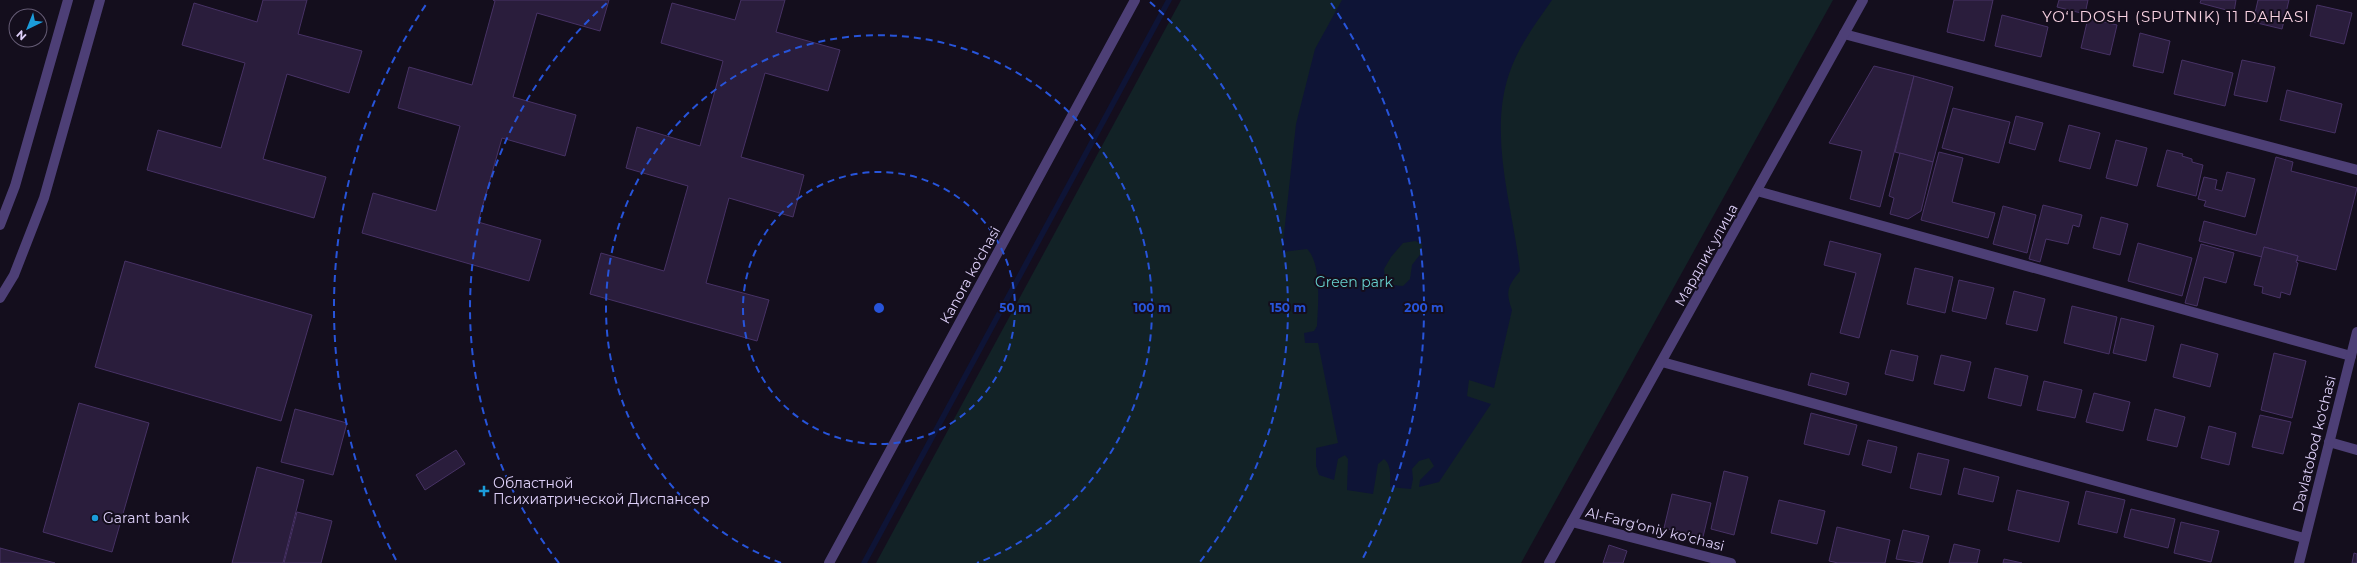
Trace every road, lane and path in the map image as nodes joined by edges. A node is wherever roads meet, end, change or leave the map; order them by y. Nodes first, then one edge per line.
1 (68, 0) edge
2 (100, 0) edge
3 (1135, 0) edge
4 (1863, 0) edge
5 (1844, 34) junction
6 (2357, 170) edge
7 (1757, 192) junction
8 (0, 225) edge
9 (0, 298) edge
10 (2357, 332) edge
11 (2351, 356) junction
12 (1662, 362) junction
13 (2329, 442) junction
14 (2357, 450) edge
15 (1572, 522) junction
16 (2304, 538) junction
17 (829, 563) edge
18 (1549, 563) edge
19 (1731, 563) edge
20 (2299, 563) edge

1 - 8 street
2 - 9 street
3 - 17 street, Kanora ko'chasi
4 - 5 street, Мардлик улица
5 - 6 street
5 - 7 street, Мардлик улица
7 - 11 street
7 - 12 street, Мардлик улица
10 - 11 street, Davlatobod ko'chasi
11 - 13 street, Davlatobod ko'chasi
12 - 15 street, Мардлик улица
12 - 16 street
13 - 14 street
13 - 16 street, Davlatobod ko'chasi
15 - 18 street, Мардлик улица
15 - 19 street, Al-Farg‘oniy ko‘chasi
16 - 20 street, Davlatobod ko'chasi

